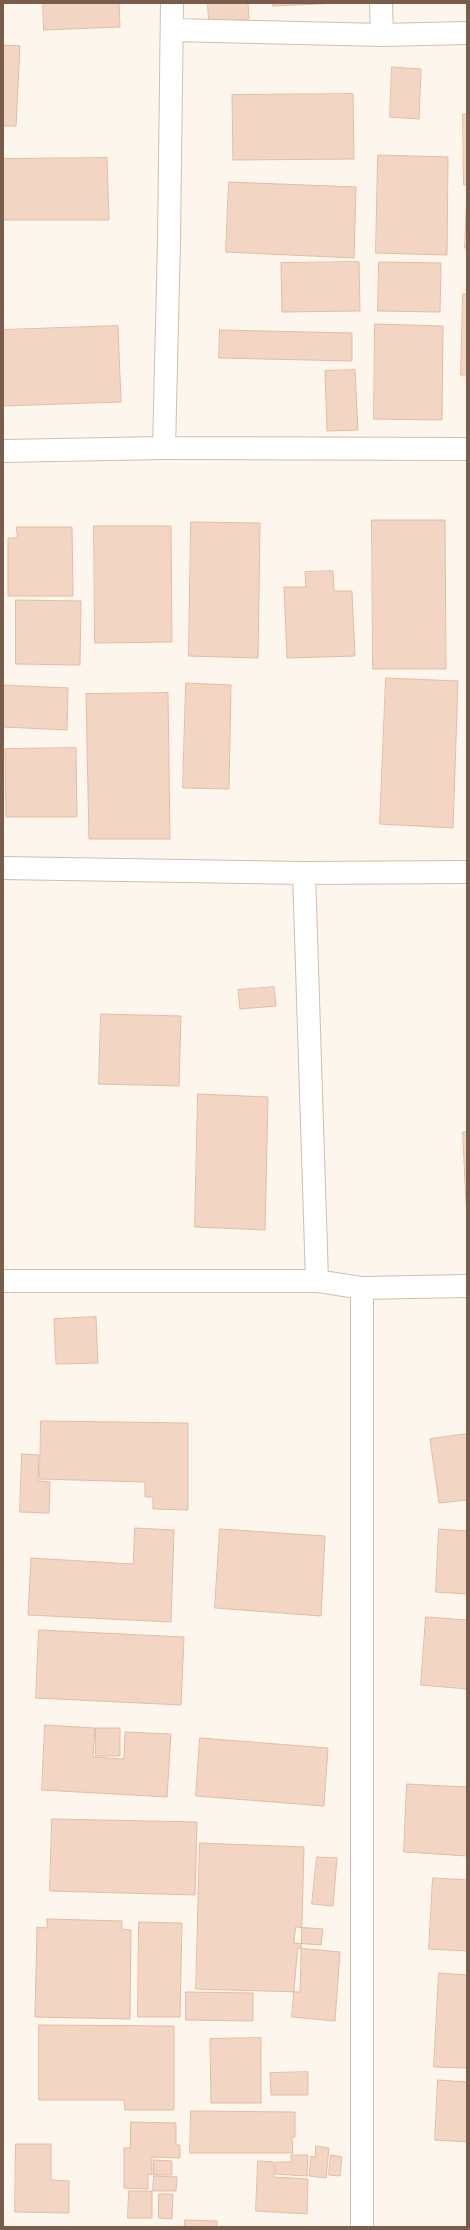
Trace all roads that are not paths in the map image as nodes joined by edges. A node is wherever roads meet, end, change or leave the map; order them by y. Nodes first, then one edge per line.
1 (172, 3) edge
2 (381, 3) edge
3 (173, 30) junction
4 (467, 33) edge
5 (382, 36) junction
6 (164, 448) junction
7 (467, 448) edge
8 (3, 451) edge
9 (3, 868) edge
10 (467, 872) edge
11 (304, 873) junction
12 (3, 1281) edge
13 (317, 1281) junction
14 (467, 1286) edge
15 (362, 1288) junction
16 (362, 2227) edge

1 - 3 street
2 - 5 street
3 - 5 street
3 - 6 street
4 - 5 street
6 - 7 street
6 - 8 street
9 - 11 street
10 - 11 street
11 - 13 street
12 - 13 street
13 - 15 street
14 - 15 street
15 - 16 street

